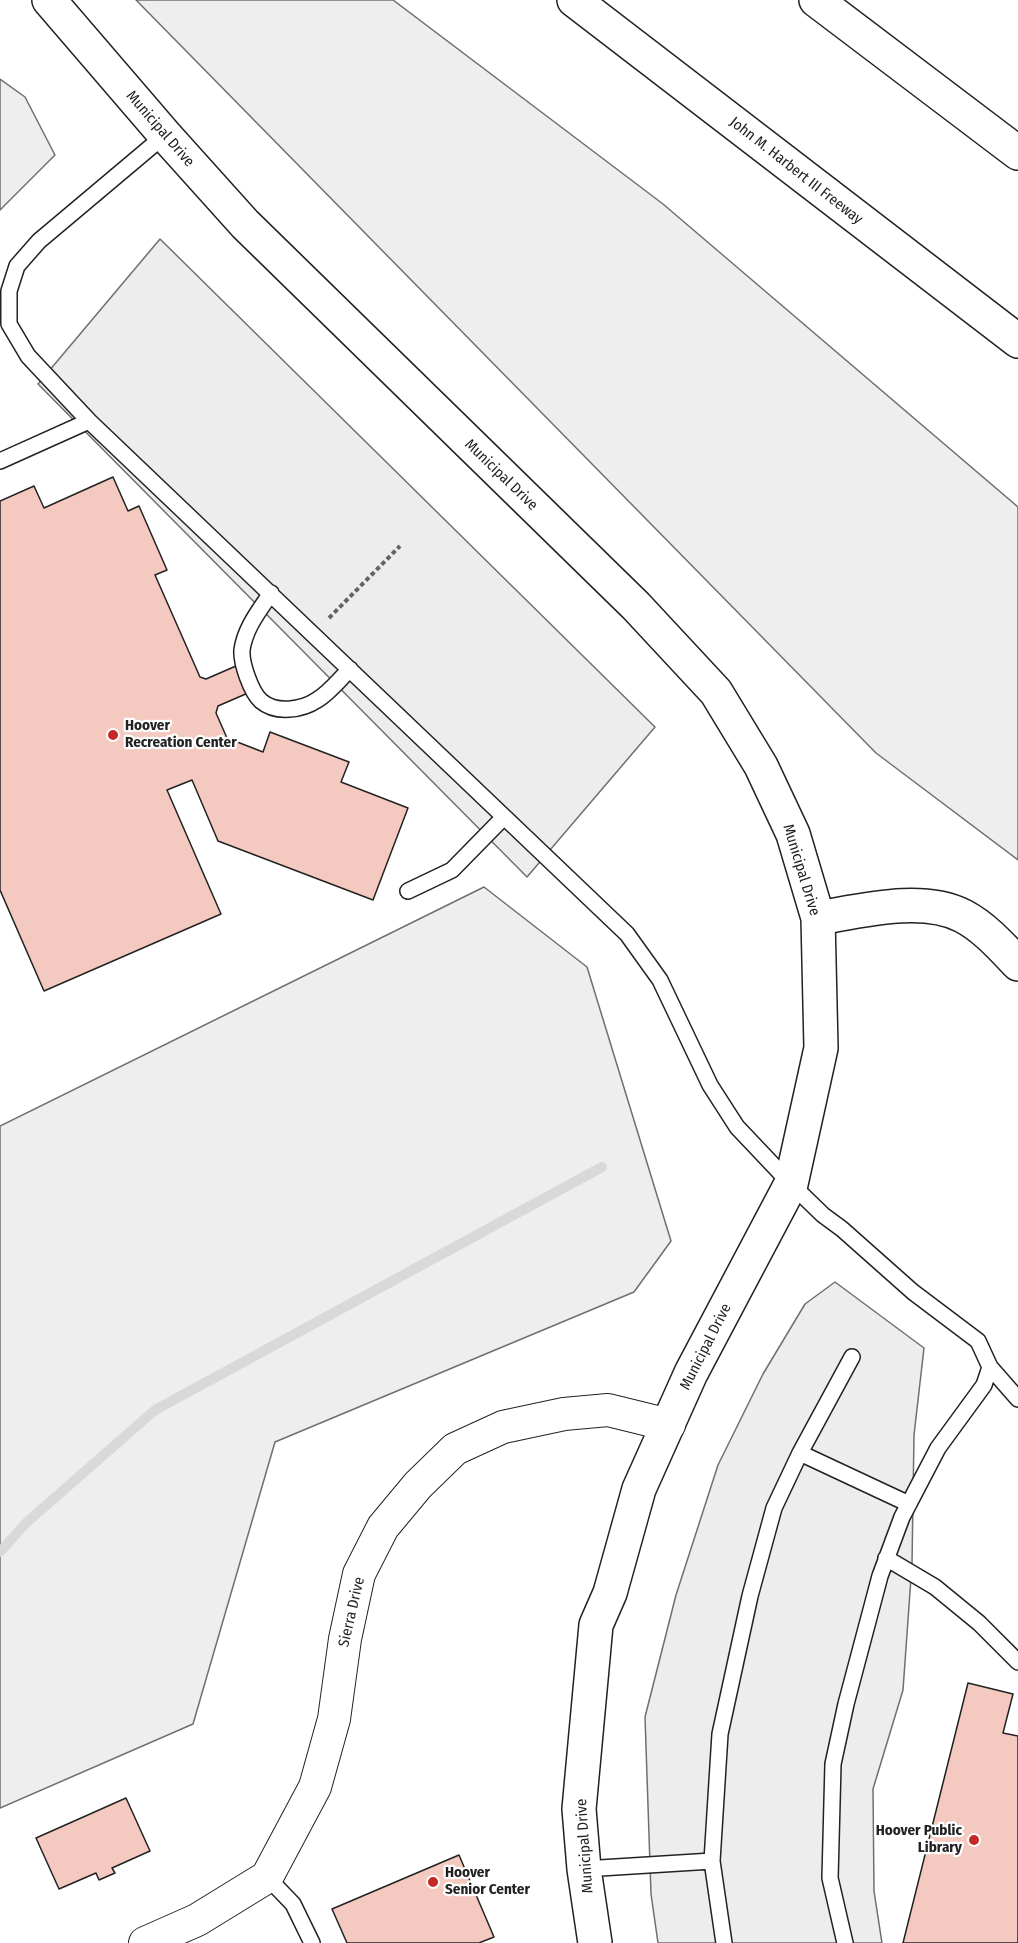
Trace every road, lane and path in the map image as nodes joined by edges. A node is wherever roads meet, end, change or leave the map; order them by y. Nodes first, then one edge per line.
1 (49, 0) edge
2 (574, 0) edge
3 (816, 0) edge
4 (165, 135) junction
5 (1018, 153) edge
6 (946, 286) junction
7 (1018, 341) edge
8 (1018, 364) edge
9 (89, 421) junction
10 (0, 461) edge
11 (400, 546) dead end
12 (270, 593) junction
13 (313, 634) junction
14 (351, 669) junction
15 (503, 818) junction
16 (408, 891) dead end
17 (818, 918) junction
18 (1018, 964) edge
19 (791, 1184) junction
20 (852, 1356) dead end
21 (990, 1367) junction
22 (1018, 1399) edge
23 (669, 1425) junction
24 (800, 1453) junction
25 (909, 1504) junction
26 (886, 1558) junction
27 (1018, 1662) edge
28 (712, 1861) junction
29 (584, 1869) junction
30 (267, 1877) junction
31 (156, 1941) edge
32 (312, 1943) edge
33 (595, 1943) edge
34 (724, 1943) edge
35 (845, 1943) edge

1 - 4 main road, Municipal Drive
2 - 6 main road, John M. Harbert III Freeway
3 - 5 main road
4 - 9 lane
4 - 17 main road, Municipal Drive
6 - 7 main road, John M. Harbert III Freeway
6 - 8 main road
9 - 10 lane
9 - 12 lane
11 - 13 path
12 - 13 lane
12 - 14 lane
13 - 14 lane
14 - 15 lane
15 - 16 lane
15 - 19 lane
17 - 18 main road
17 - 19 main road, Municipal Drive
19 - 21 lane
19 - 23 main road, Municipal Drive
20 - 24 lane
21 - 22 lane
21 - 25 lane
23 - 29 main road, Municipal Drive
23 - 30 street, Sierra Drive
24 - 25 lane
24 - 28 lane
25 - 26 lane
26 - 27 lane
26 - 35 lane
28 - 29 lane
28 - 34 lane
29 - 33 main road, Municipal Drive
30 - 31 street
30 - 32 lane

